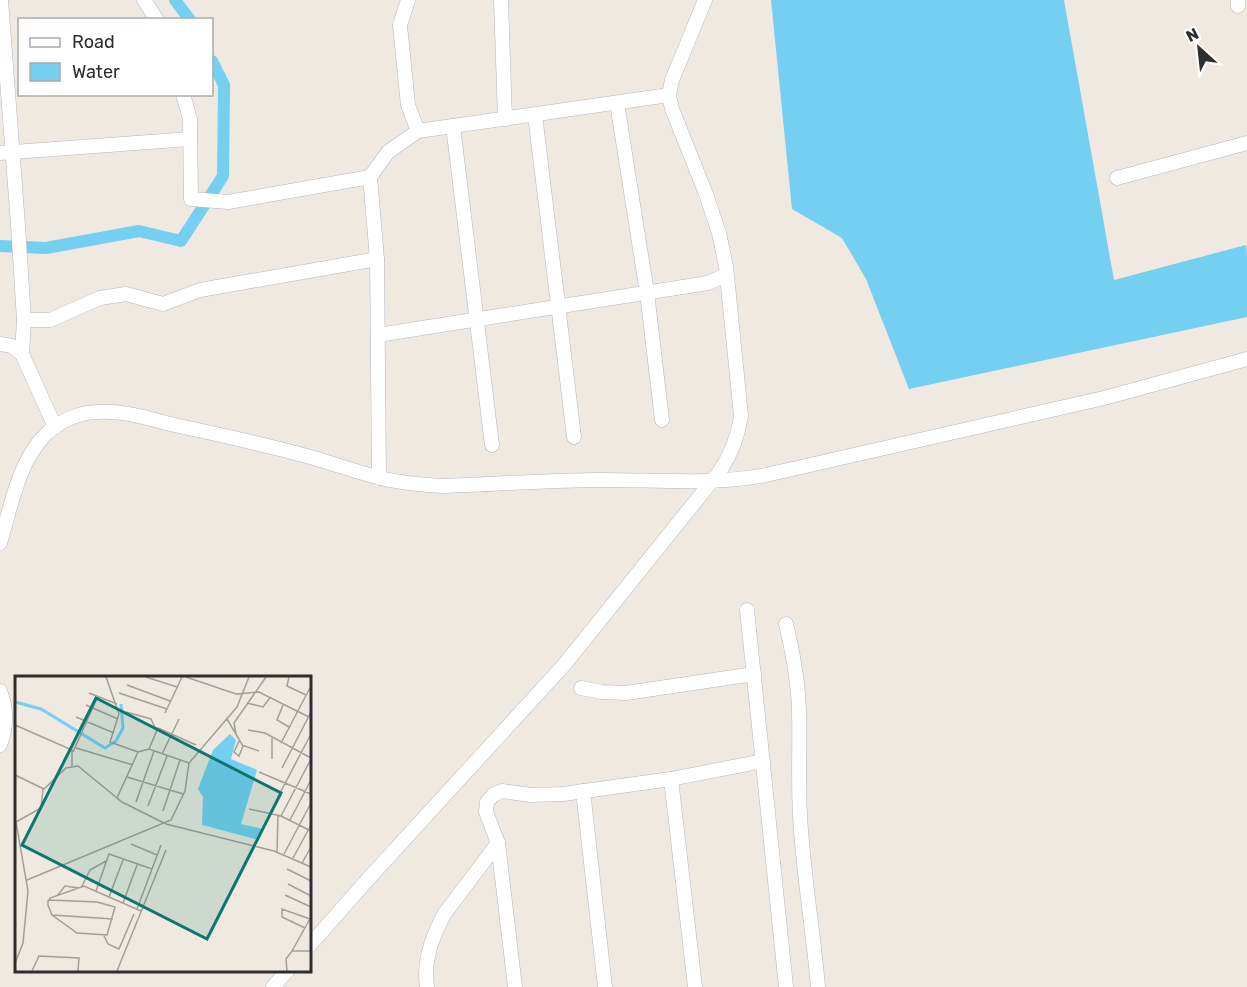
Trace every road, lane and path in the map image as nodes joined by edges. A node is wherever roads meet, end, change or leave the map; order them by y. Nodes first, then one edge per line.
1 (1, 0) edge
2 (144, 0) edge
3 (501, 0) edge
4 (705, 0) edge
5 (404, 2) edge
6 (157, 18) edge
7 (9, 64) edge
8 (669, 95) junction
9 (184, 96) edge
10 (617, 103) junction
11 (535, 115) junction
12 (505, 119) junction
13 (453, 126) junction
14 (418, 131) junction
15 (190, 139) junction
16 (1247, 143) edge
17 (6, 153) edge
18 (370, 177) junction
19 (1117, 178) dead end
20 (377, 260) junction
21 (726, 275) junction
22 (647, 292) junction
23 (557, 307) junction
24 (477, 319) junction
25 (24, 320) junction
26 (378, 335) junction
27 (0, 344) edge
28 (22, 354) junction
29 (1247, 359) edge
30 (662, 420) dead end
31 (55, 427) junction
32 (574, 437) dead end
33 (492, 445) dead end
34 (379, 478) junction
35 (711, 482) junction
36 (0, 543) edge
37 (747, 610) dead end
38 (786, 624) dead end
39 (754, 674) junction
40 (581, 688) dead end
41 (0, 691) edge
42 (0, 745) edge
43 (763, 761) junction
44 (671, 779) junction
45 (583, 791) junction
46 (498, 843) junction
47 (310, 945) edge
48 (286, 972) edge
49 (273, 987) edge
50 (427, 987) edge
51 (515, 987) edge
52 (605, 987) edge
53 (695, 987) edge
54 (786, 987) edge
55 (818, 987) edge

1 - 7 street
2 - 6 street
3 - 12 street
4 - 8 street
5 - 14 street
7 - 17 street
8 - 10 street
8 - 21 street
9 - 15 street
10 - 11 street
10 - 22 street
11 - 12 street
11 - 23 street
12 - 13 street
13 - 14 street
13 - 24 street
14 - 18 street
15 - 17 street
15 - 18 street
16 - 19 street
17 - 25 street
18 - 20 street
20 - 25 street
20 - 26 street
21 - 22 street
21 - 35 street
22 - 23 street
22 - 30 street
23 - 24 street
23 - 32 street
24 - 26 street
24 - 33 street
25 - 28 street
26 - 34 street
27 - 28 street
28 - 31 street
29 - 35 street
31 - 34 street
31 - 36 street
34 - 35 street
35 - 47 street
37 - 39 street
38 - 55 street
39 - 40 street
39 - 43 street
41 - 42 street
43 - 44 street
43 - 54 street
44 - 45 street
44 - 53 street
45 - 46 street
45 - 52 street
46 - 50 street
46 - 51 street
48 - 49 street

